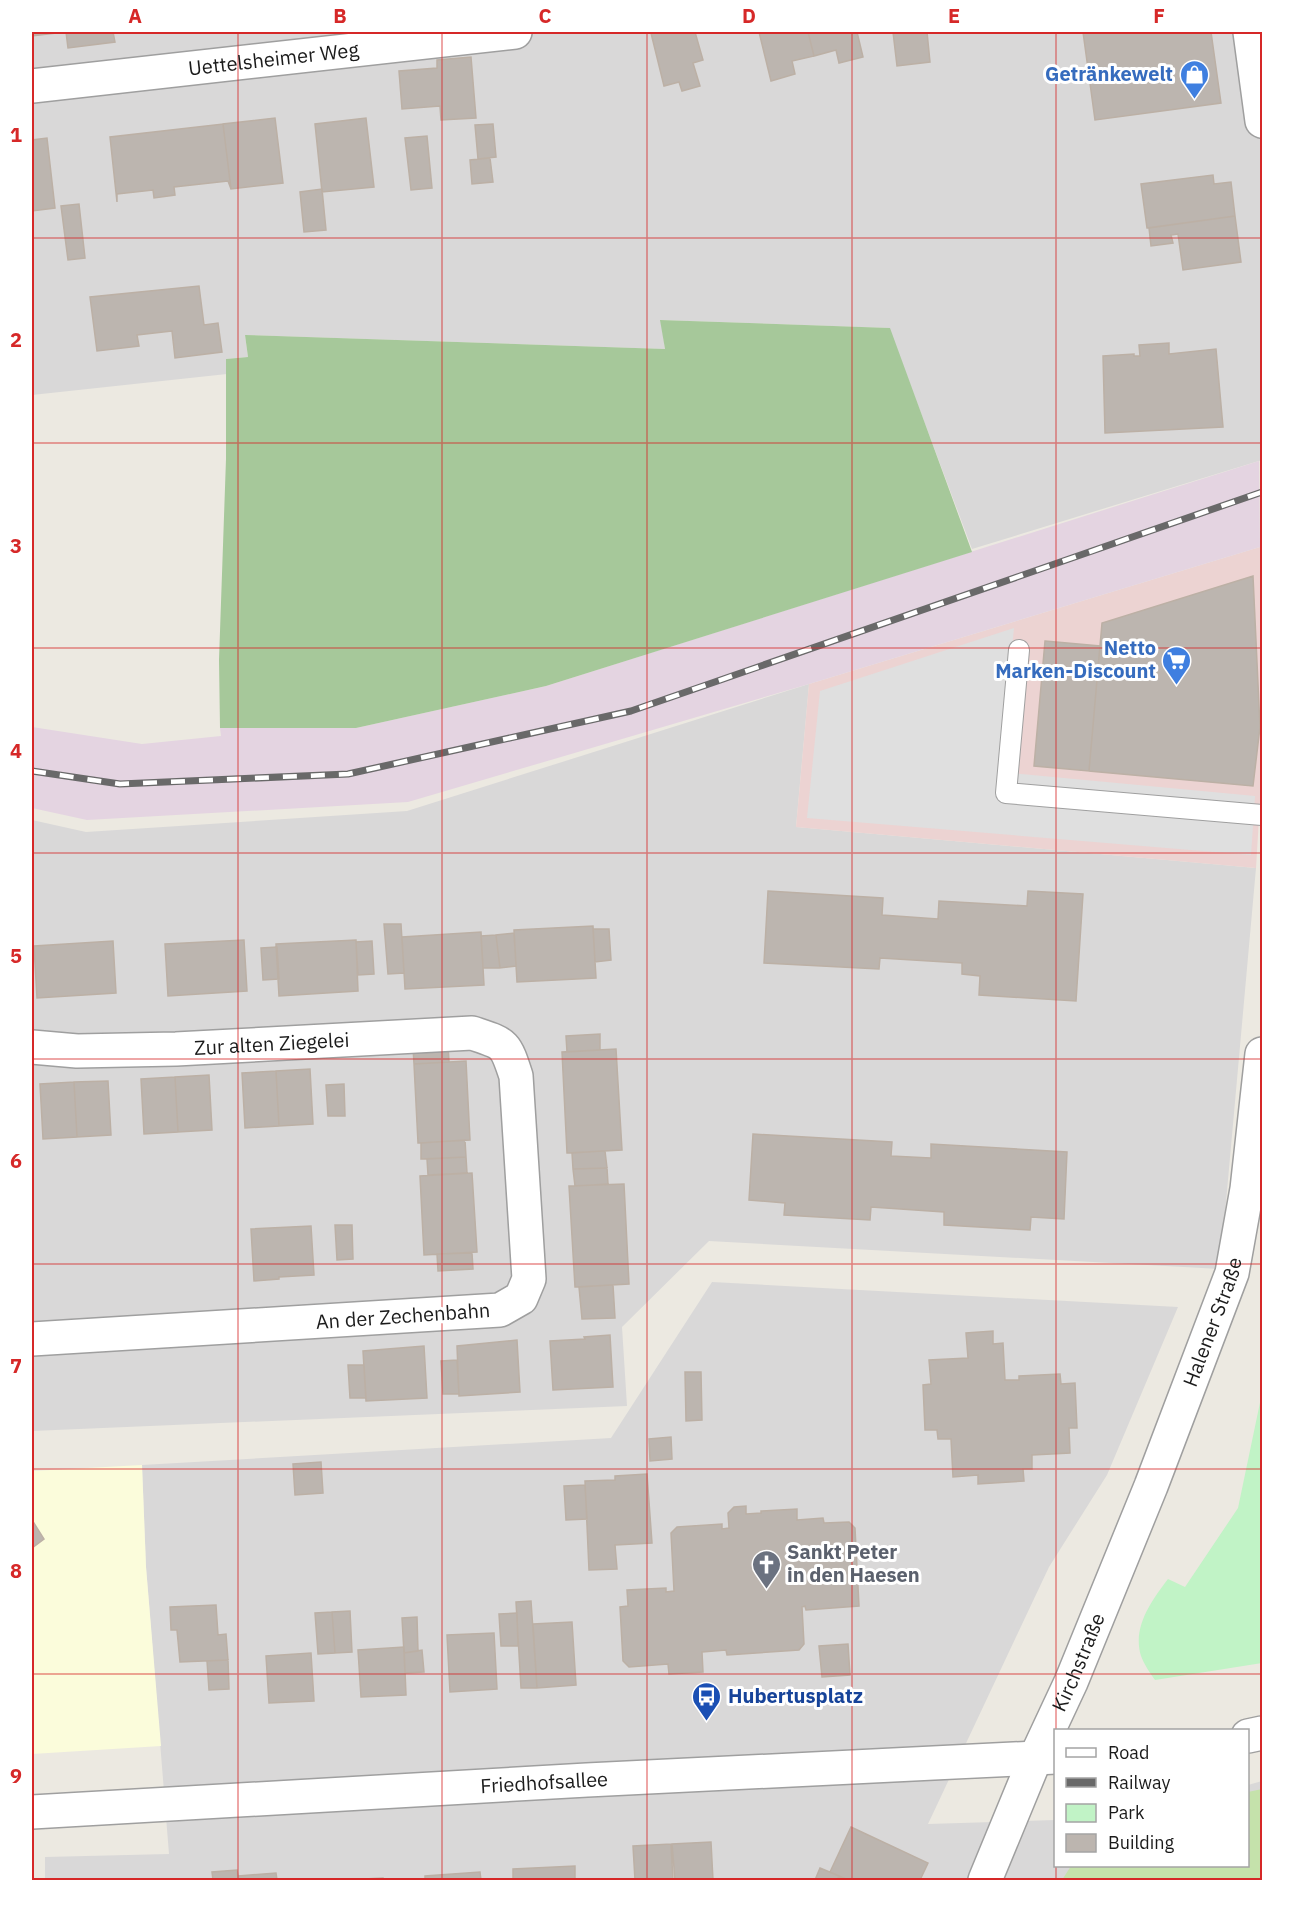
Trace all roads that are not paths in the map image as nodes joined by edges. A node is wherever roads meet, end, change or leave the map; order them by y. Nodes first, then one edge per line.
1 (515, 32) edge
2 (1250, 32) edge
3 (32, 86) edge
4 (1263, 121) edge
5 (1019, 650) dead end
6 (1263, 815) edge
7 (32, 1047) edge
8 (508, 1051) joint
9 (1263, 1054) edge
10 (32, 1339) edge
11 (1114, 1576) joint
12 (1055, 1729) edge
13 (1054, 1731) edge
14 (1045, 1758) edge
15 (32, 1812) edge
16 (985, 1881) edge

1 - 3 street, Uettelsheimer Weg
2 - 4 street
5 - 6 lane
7 - 8 street, Zur alten Ziegelei
8 - 10 street, An der Zechenbahn
9 - 11 street, Halener Straße
11 - 12 street, Kirchstraße
13 - 14 street, Kirchstraße
14 - 15 street, Friedhofsallee
14 - 16 street, Kirchstraße

